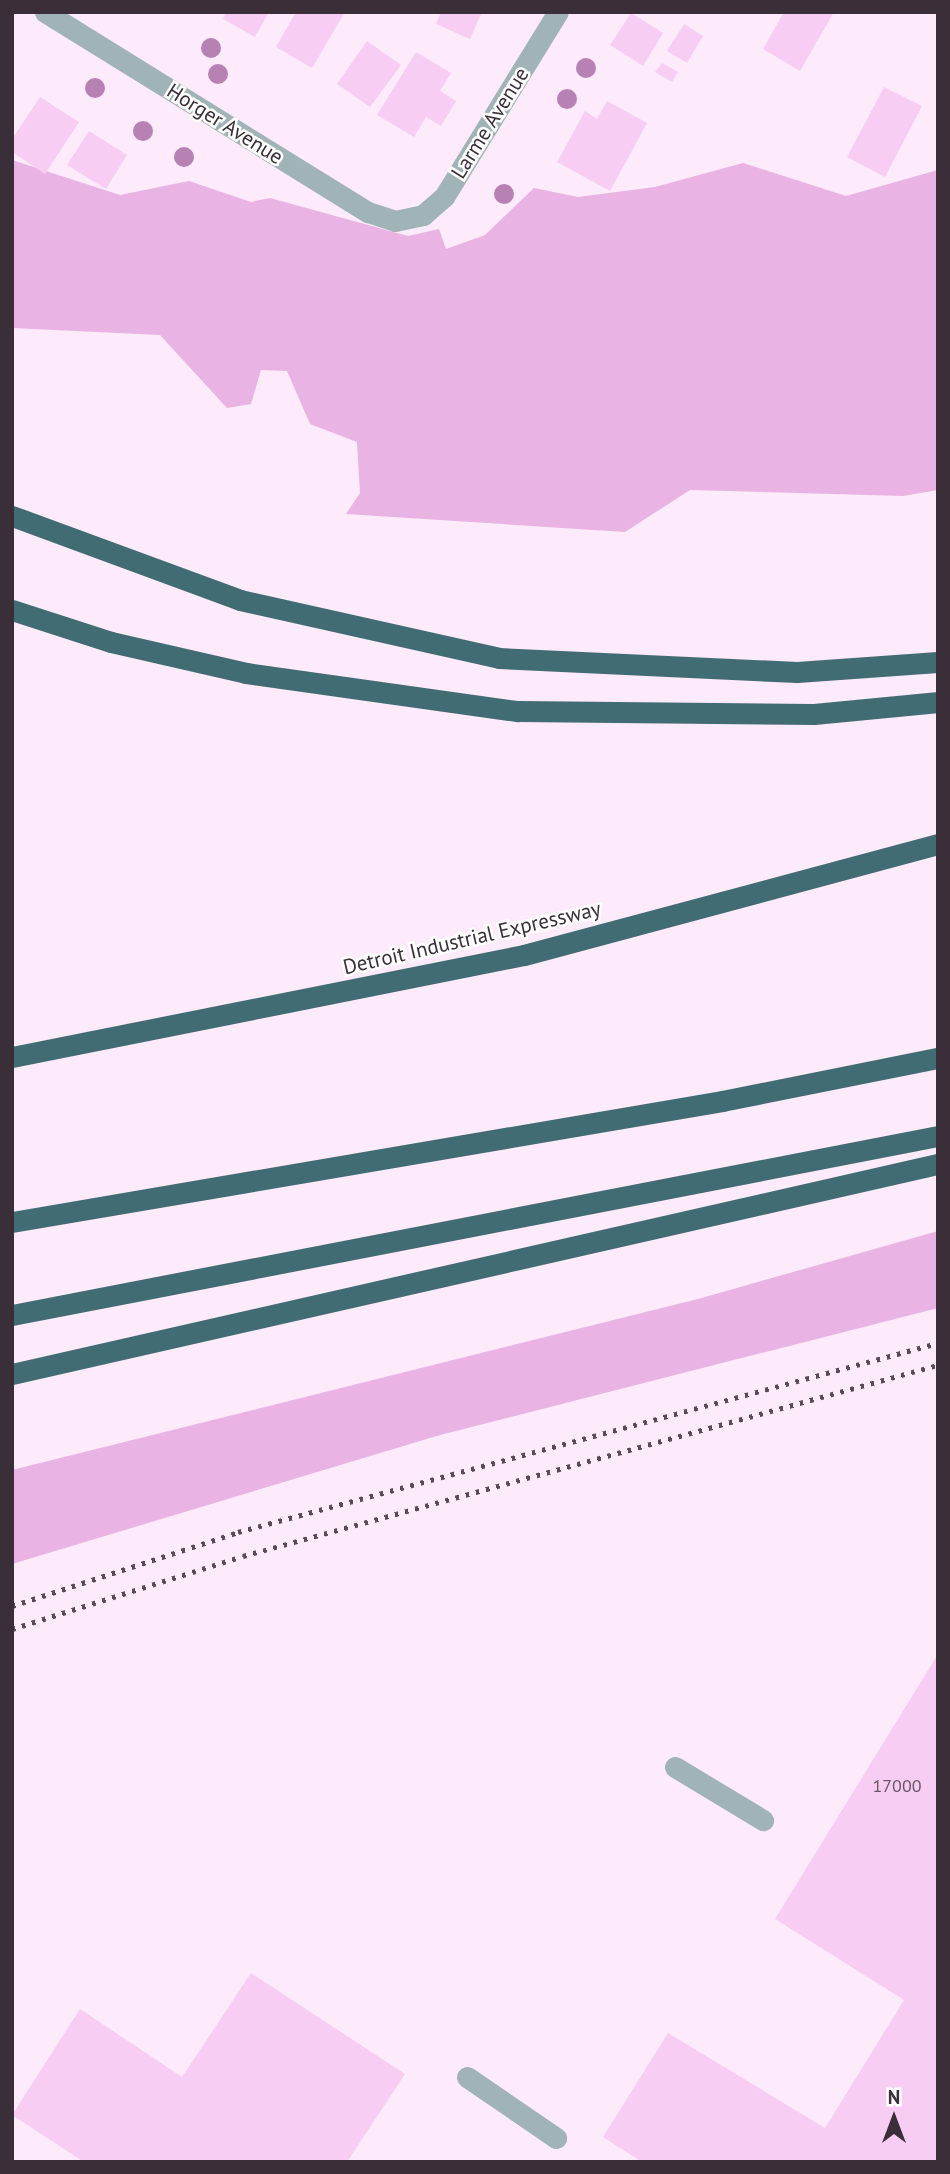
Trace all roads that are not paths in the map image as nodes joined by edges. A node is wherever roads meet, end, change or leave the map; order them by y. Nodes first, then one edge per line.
1 (46, 12) edge
2 (558, 12) edge
3 (409, 220) joint
4 (12, 516) edge
5 (12, 610) edge
6 (938, 662) edge
7 (938, 702) edge
8 (938, 845) edge
9 (12, 1056) edge
10 (938, 1058) edge
11 (938, 1136) edge
12 (938, 1164) edge
13 (12, 1222) edge
14 (12, 1315) edge
15 (12, 1374) edge
16 (675, 1768) dead end
17 (763, 1820) dead end
18 (467, 2077) dead end
19 (556, 2138) dead end

1 - 3 street, Horger Avenue
2 - 3 street, Larme Avenue
4 - 6 highway
5 - 7 highway
8 - 9 highway, Detroit Industrial Expressway
10 - 13 highway
11 - 14 highway
12 - 15 highway
16 - 17 street
18 - 19 street

